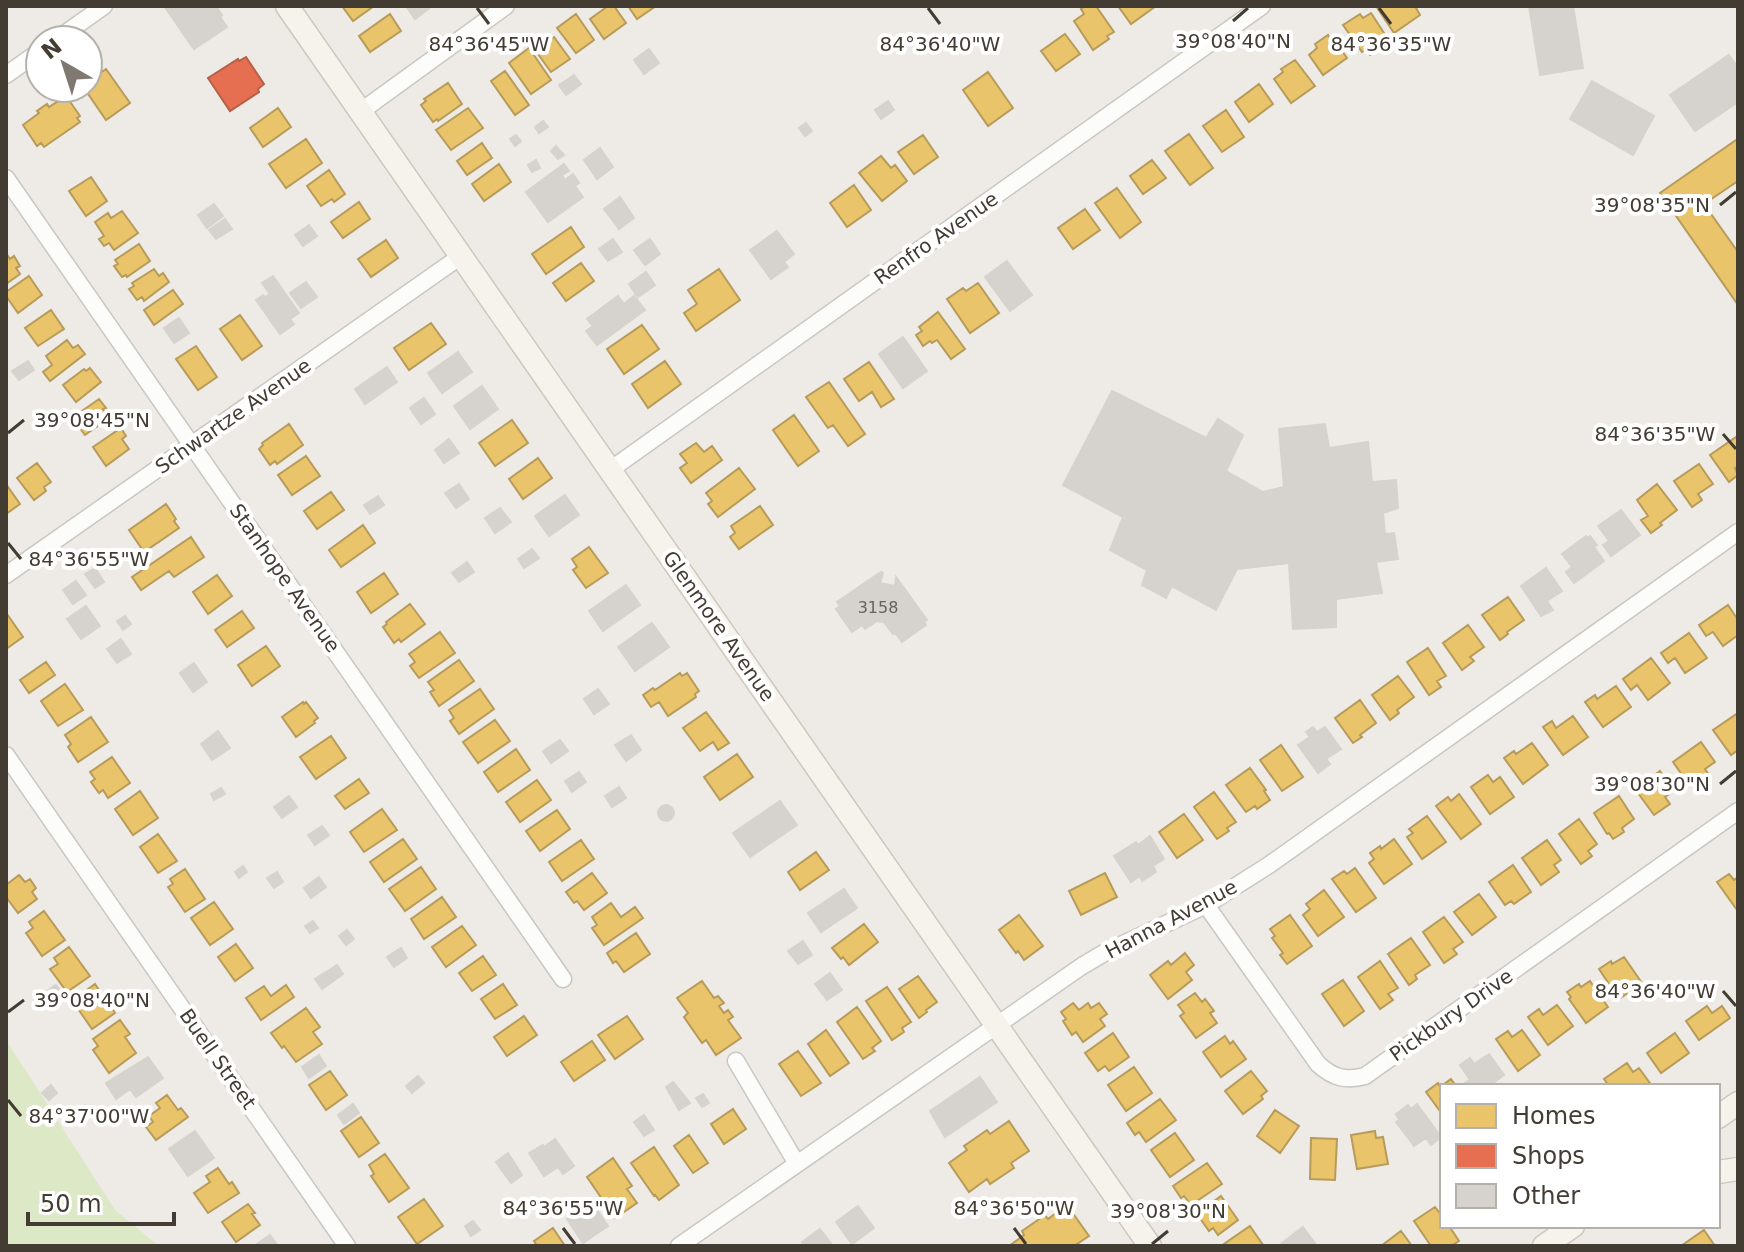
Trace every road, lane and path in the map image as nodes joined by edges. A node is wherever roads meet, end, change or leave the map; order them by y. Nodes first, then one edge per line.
1 (104, 6) edge
2 (287, 6) edge
3 (506, 6) edge
4 (1262, 6) edge
5 (79, 24) edge
6 (24, 62) edge
7 (6, 75) edge
8 (360, 112) junction
9 (6, 178) edge
10 (461, 256) junction
11 (192, 445) junction
12 (610, 470) junction
13 (1738, 532) edge
14 (6, 575) edge
15 (6, 755) edge
16 (1738, 811) edge
17 (1206, 905) junction
18 (563, 979) dead end
19 (997, 1025) junction
20 (736, 1061) dead end
21 (1738, 1103) edge
22 (1720, 1116) edge
23 (797, 1164) junction
24 (1570, 1228) edge
25 (347, 1246) edge
26 (679, 1246) edge
27 (1150, 1246) edge
28 (1544, 1246) edge

1 - 5 street
2 - 8 street, Glenmore Avenue
3 - 8 street
4 - 12 street, Renfro Avenue
6 - 7 street
8 - 10 street, Glenmore Avenue
9 - 11 street, Stanhope Avenue
10 - 11 street, Schwartze Avenue
10 - 12 street, Glenmore Avenue
11 - 14 street, Schwartze Avenue
11 - 18 street, Stanhope Avenue
12 - 19 street, Glenmore Avenue
13 - 17 street, Hanna Avenue
15 - 25 street, Buell Street
16 - 17 street, Pickbury Drive
17 - 19 street, Hanna Avenue
19 - 23 street, Hanna Avenue
19 - 27 street, Glenmore Avenue
20 - 23 street
21 - 22 street
23 - 26 street, Hanna Avenue
24 - 28 street

